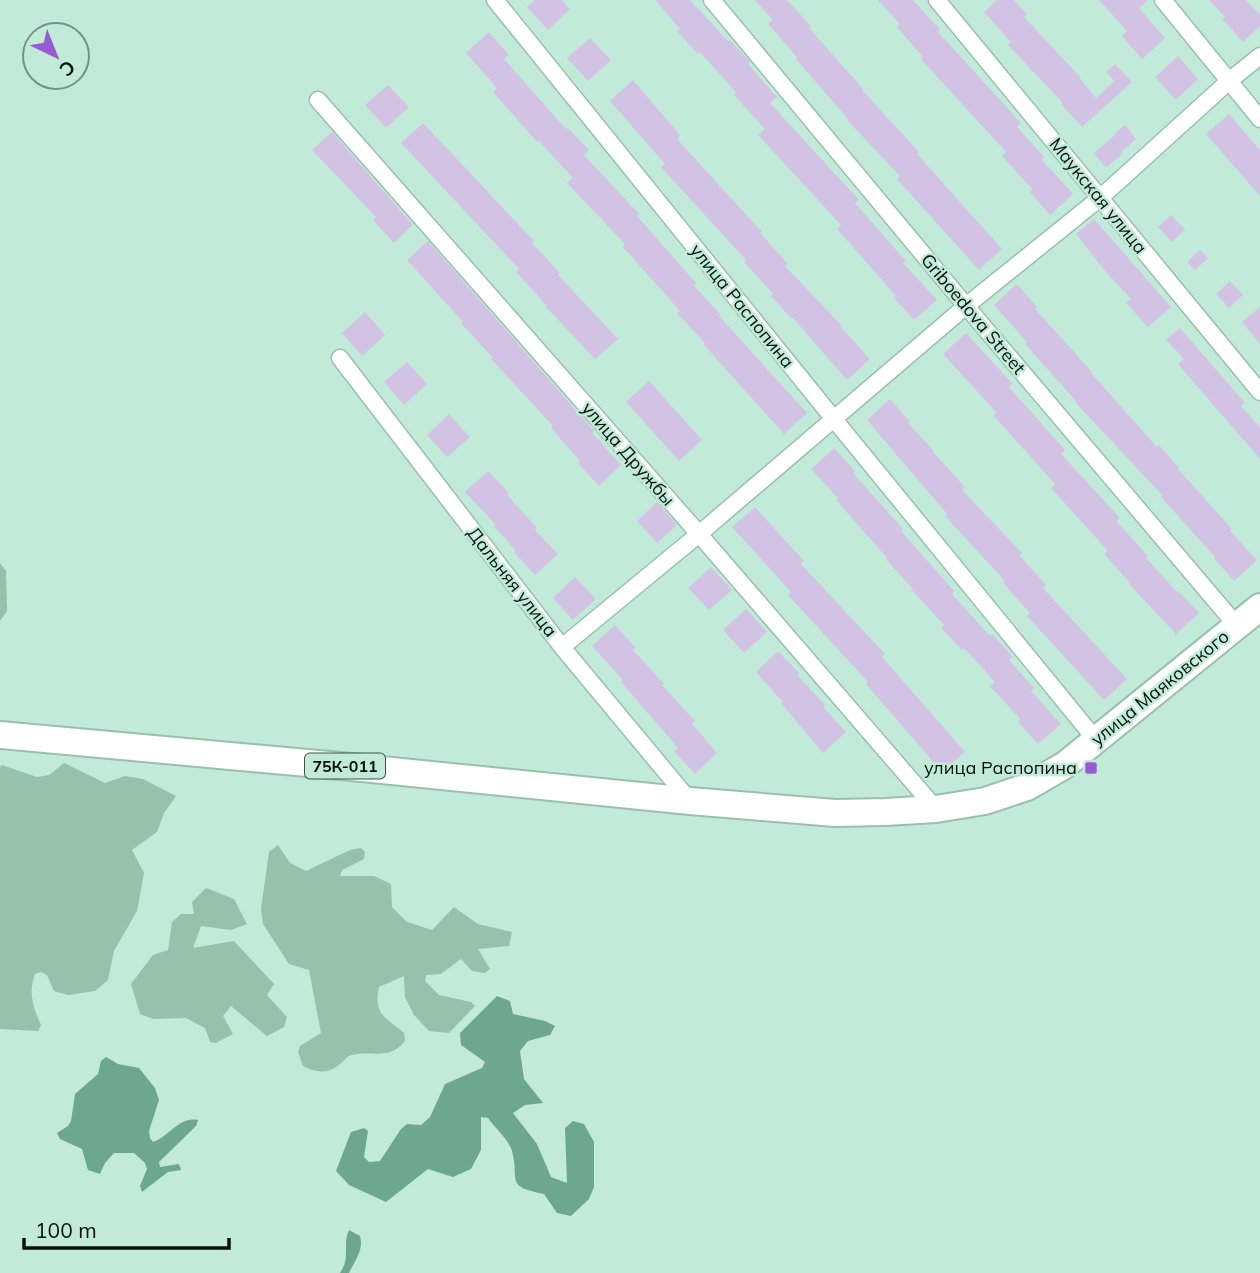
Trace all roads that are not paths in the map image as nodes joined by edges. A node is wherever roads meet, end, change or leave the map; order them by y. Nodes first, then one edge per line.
1 (495, 0) edge
2 (712, 0) edge
3 (937, 0) edge
4 (1163, 0) edge
5 (1260, 56) edge
6 (1229, 81) junction
7 (318, 100) dead end
8 (1260, 119) edge
9 (1100, 198) junction
10 (966, 306) junction
11 (340, 358) dead end
12 (1260, 393) edge
13 (833, 418) junction
14 (699, 534) junction
15 (1260, 607) edge
16 (1237, 626) junction
17 (562, 647) junction
18 (0, 735) edge
19 (1096, 740) junction
20 (690, 801) junction
21 (936, 810) junction

1 - 13 street, улица Распопина
2 - 10 street, Griboedova Street
3 - 9 street, Маукская улица
4 - 6 street
5 - 6 street
6 - 8 street
6 - 9 street
7 - 14 street, улица Дружбы
9 - 10 street
9 - 12 street, Маукская улица
10 - 13 street
10 - 16 street, Griboedova Street
11 - 17 street, Дальняя улица
13 - 14 street
13 - 19 street, улица Распопина
14 - 17 street
14 - 21 street, улица Дружбы
15 - 16 main road, улица Маяковского
16 - 19 main road, улица Маяковского
17 - 20 street, Дальняя улица
18 - 20 main road, 75К-011
19 - 21 main road, улица Маяковского
20 - 21 main road, улица Маяковского

